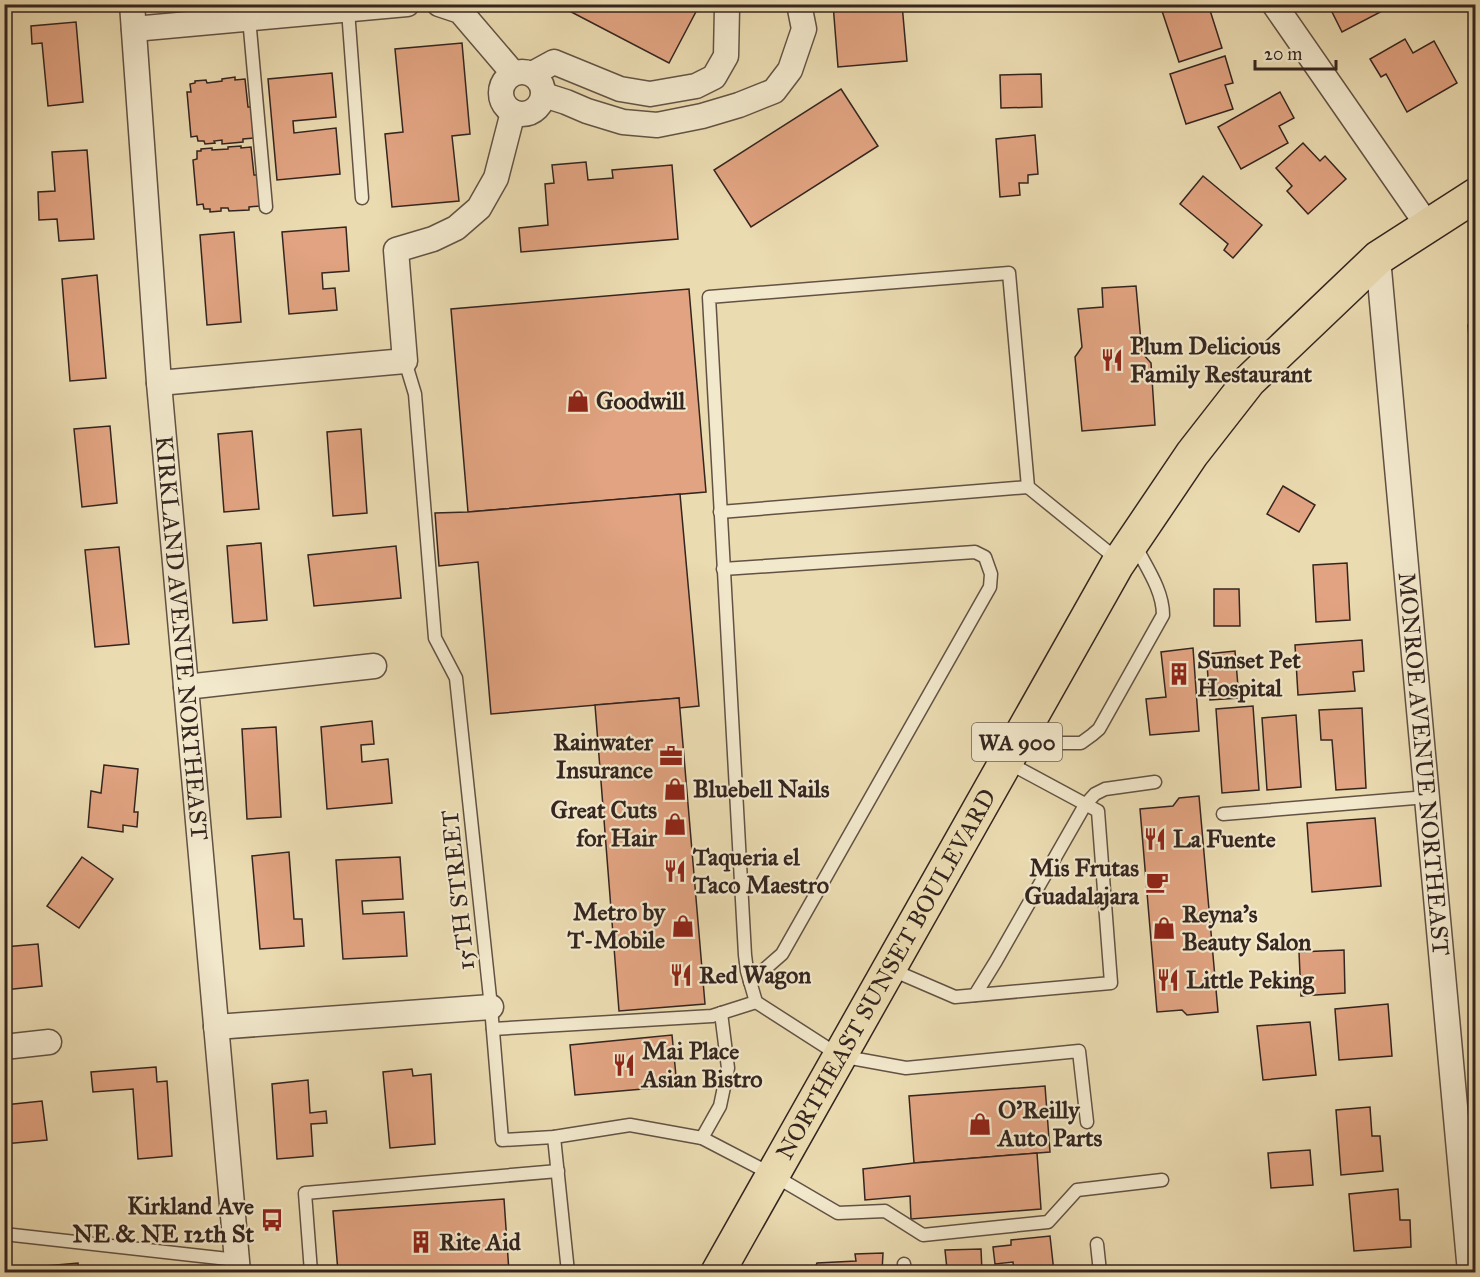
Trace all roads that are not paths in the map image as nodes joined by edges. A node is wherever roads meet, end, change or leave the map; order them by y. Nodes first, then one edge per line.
1 (132, 4) edge
2 (406, 4) edge
3 (439, 4) edge
4 (729, 4) edge
5 (799, 4) edge
6 (1274, 4) edge
7 (348, 10) junction
8 (249, 18) junction
9 (134, 29) junction
10 (523, 73) junction
11 (544, 95) junction
12 (513, 112) junction
13 (1476, 195) edge
14 (362, 198) dead end
15 (266, 207) dead end
16 (1428, 226) junction
17 (1378, 258) junction
18 (405, 361) junction
19 (159, 383) junction
20 (1028, 487) junction
21 (720, 512) junction
22 (1126, 551) junction
23 (723, 569) junction
24 (374, 666) dead end
25 (186, 687) junction
26 (1026, 727) junction
27 (1006, 762) junction
28 (1155, 782) dead end
29 (1427, 798) junction
30 (1085, 805) junction
31 (1223, 814) dead end
32 (889, 969) junction
33 (750, 982) junction
34 (975, 995) junction
35 (756, 1002) junction
36 (721, 1013) junction
37 (492, 1018) junction
38 (216, 1027) junction
39 (49, 1042) dead end
40 (4, 1047) edge
41 (840, 1056) junction
42 (1087, 1122) dead end
43 (554, 1137) junction
44 (702, 1138) junction
45 (558, 1171) junction
46 (773, 1175) junction
47 (1162, 1180) dead end
48 (4, 1234) edge
49 (1097, 1244) dead end
50 (238, 1266) edge
51 (311, 1272) edge
52 (568, 1272) edge
53 (718, 1272) edge
54 (1100, 1272) edge
55 (1470, 1272) edge

1 - 9 street, KIRKLAND AVENUE NORTHEAST
2 - 7 street
3 - 10 street
4 - 10 street
5 - 11 street
6 - 16 street
7 - 8 street
7 - 14 lane
8 - 9 street
8 - 15 lane
9 - 19 street, KIRKLAND AVENUE NORTHEAST
10 - 11 street
10 - 12 street
11 - 12 street
12 - 18 street
13 - 16 main road, NORTHEAST SUNSET BOULEVARD / WA 900
16 - 17 main road, NORTHEAST SUNSET BOULEVARD / WA 900
17 - 22 main road, NORTHEAST SUNSET BOULEVARD / WA 900
17 - 29 street, MONROE AVENUE NORTHEAST
18 - 19 street
18 - 37 lane, 15TH STREET
19 - 25 street, KIRKLAND AVENUE NORTHEAST
20 - 21 lane
20 - 21 lane
20 - 22 lane
21 - 23 lane
22 - 26 main road, NORTHEAST SUNSET BOULEVARD / WA 900
22 - 26 lane
23 - 33 lane
23 - 33 lane
24 - 25 street
25 - 38 street, KIRKLAND AVENUE NORTHEAST
26 - 27 main road, NORTHEAST SUNSET BOULEVARD / WA 900
27 - 30 lane
27 - 32 main road, NORTHEAST SUNSET BOULEVARD / WA 900
28 - 30 lane
29 - 31 lane
29 - 55 street, MONROE AVENUE NORTHEAST
30 - 34 lane
30 - 34 lane
32 - 34 lane
32 - 41 main road, NORTHEAST SUNSET BOULEVARD / WA 900
33 - 35 lane
35 - 36 lane
35 - 41 lane
36 - 37 lane
36 - 44 lane
37 - 38 street
37 - 43 lane, 15TH STREET
38 - 50 street, KIRKLAND AVENUE NORTHEAST
39 - 40 street
41 - 42 lane
41 - 46 main road, NORTHEAST SUNSET BOULEVARD / WA 900
43 - 44 lane, 15TH STREET
43 - 45 lane
44 - 46 lane, 15TH STREET
45 - 51 lane
45 - 52 lane
46 - 47 lane, 15TH STREET
46 - 53 main road, NORTHEAST SUNSET BOULEVARD / WA 900
48 - 50 lane
49 - 54 lane

